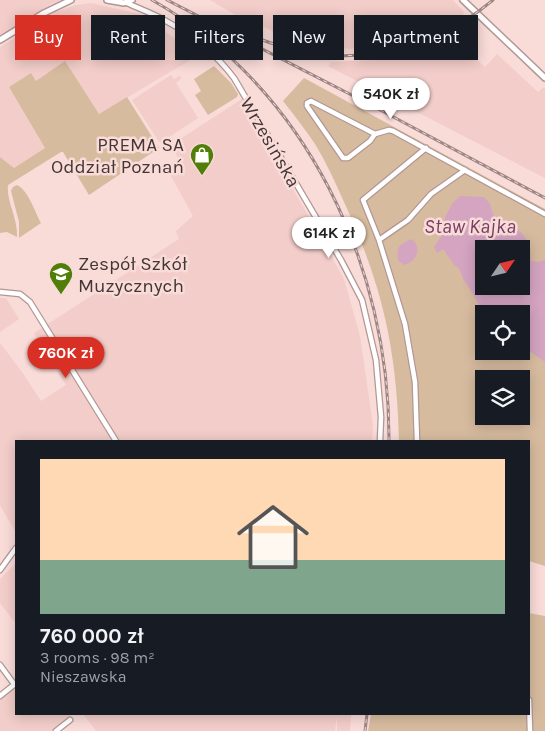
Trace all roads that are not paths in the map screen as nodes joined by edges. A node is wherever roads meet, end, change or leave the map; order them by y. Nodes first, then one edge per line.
1 (71, 0) edge
2 (107, 0) edge
3 (463, 0) edge
4 (130, 1) edge
5 (0, 40) edge
6 (545, 78) edge
7 (375, 134) junction
8 (426, 148) junction
9 (465, 170) junction
10 (545, 214) edge
11 (379, 240) junction
12 (0, 292) edge
13 (115, 440) edge
14 (380, 440) edge
15 (418, 440) edge
16 (15, 549) edge
17 (0, 570) edge
18 (0, 665) edge
19 (15, 684) edge
20 (0, 696) edge
21 (529, 715) edge
22 (70, 720) dead end
23 (56, 731) edge
24 (530, 731) edge

1 - 5 street
2 - 4 street
3 - 6 street
4 - 14 street, Wrzesińska
7 - 7 street
7 - 8 street
8 - 9 street
8 - 11 street
9 - 10 street
9 - 11 street
11 - 15 street
12 - 13 street
16 - 17 street
18 - 19 street
19 - 20 street
21 - 24 street
22 - 23 street

